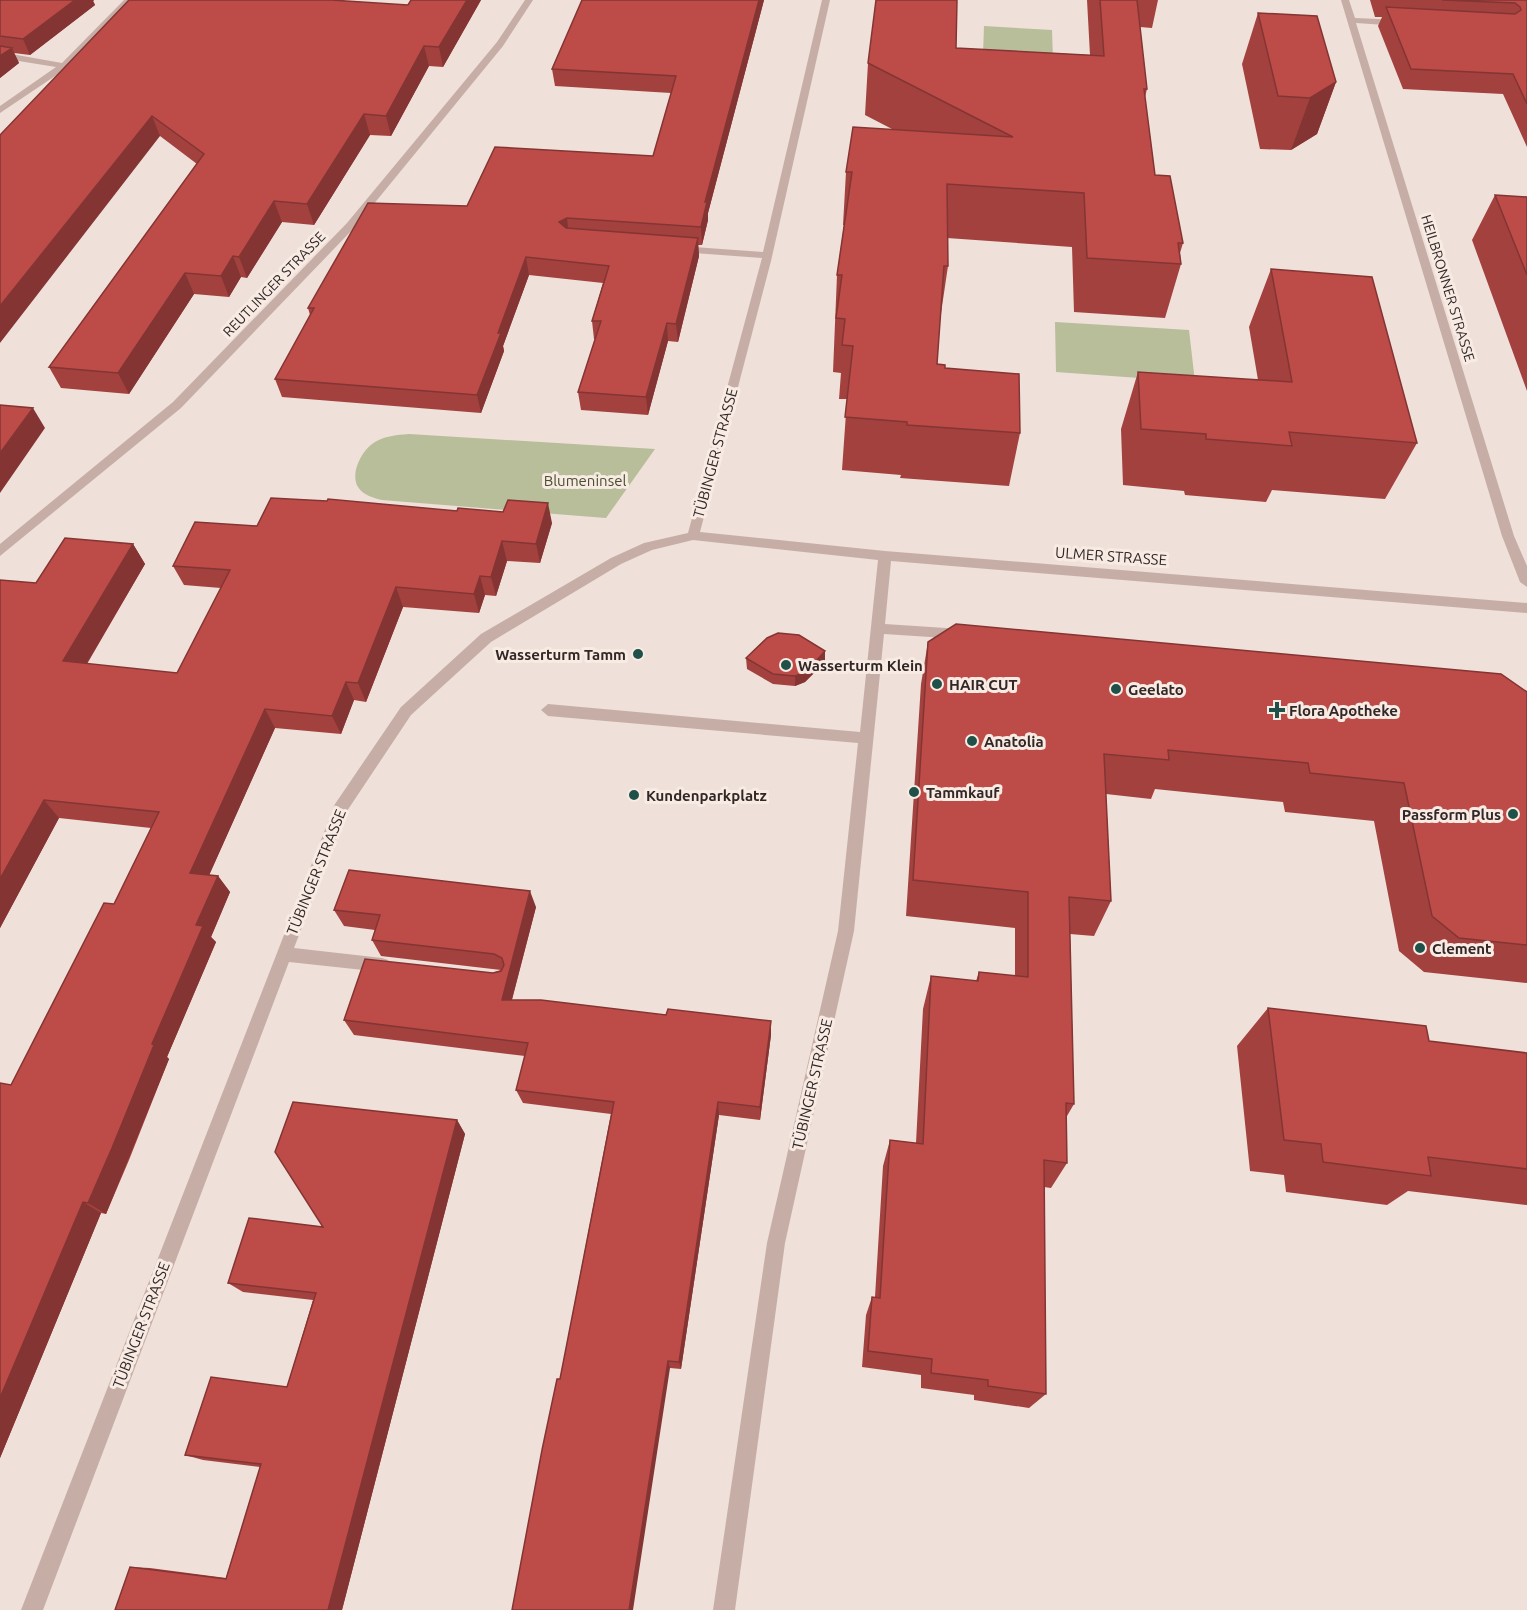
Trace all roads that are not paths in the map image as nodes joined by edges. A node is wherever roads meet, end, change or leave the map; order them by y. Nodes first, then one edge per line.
1 (129, 0) edge
2 (529, 0) edge
3 (826, 0) edge
4 (1346, 0) edge
5 (1352, 21) junction
6 (1411, 24) edge
7 (0, 56) edge
8 (64, 66) junction
9 (0, 110) edge
10 (663, 248) edge
11 (767, 255) junction
12 (693, 536) junction
13 (0, 551) edge
14 (885, 556) junction
15 (1527, 582) edge
16 (1527, 608) edge
17 (877, 629) junction
18 (979, 635) edge
19 (548, 710) dead end
20 (865, 738) junction
21 (284, 954) junction
22 (398, 967) edge
23 (32, 1610) edge
24 (724, 1610) edge

1 - 8 street
2 - 13 street, REUTLINGER STRASSE
3 - 11 street, TÜBINGER STRASSE
4 - 5 street, HEILBRONNER STRASSE
5 - 6 street
5 - 15 street, HEILBRONNER STRASSE
7 - 8 street
8 - 9 street
10 - 11 street
11 - 12 street, TÜBINGER STRASSE
12 - 14 street, ULMER STRASSE
12 - 21 street, TÜBINGER STRASSE
14 - 16 street, ULMER STRASSE
14 - 17 street, TÜBINGER STRASSE
17 - 18 street
17 - 20 street, TÜBINGER STRASSE
19 - 20 street
20 - 24 street, TÜBINGER STRASSE
21 - 22 street
21 - 23 street, TÜBINGER STRASSE

